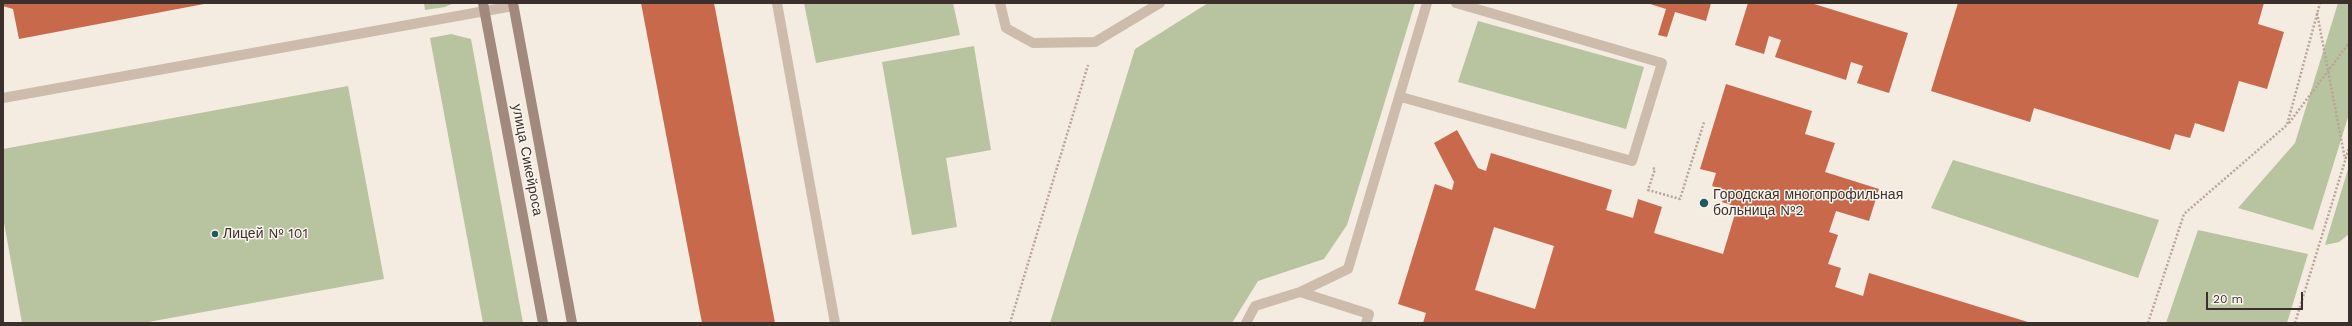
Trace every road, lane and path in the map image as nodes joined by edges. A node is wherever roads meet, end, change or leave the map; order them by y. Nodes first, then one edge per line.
1 (777, 3) edge
2 (1000, 3) edge
3 (1427, 3) edge
4 (1456, 3) edge
5 (2320, 3) edge
6 (1157, 4) edge
7 (513, 5) edge
8 (484, 7) edge
9 (2317, 12) junction
10 (1095, 42) junction
11 (2349, 43) edge
12 (2329, 71) junction
13 (1401, 97) junction
14 (3, 98) edge
15 (1704, 122) dead end
16 (2287, 125) junction
17 (2349, 148) edge
18 (2346, 160) junction
19 (1655, 169) dead end
20 (1300, 292) junction
21 (543, 323) edge
22 (572, 323) edge
23 (835, 323) edge
24 (1010, 323) edge
25 (1246, 323) edge
26 (1366, 323) edge
27 (2148, 323) edge
28 (2295, 323) edge

1 - 23 lane
2 - 10 lane
3 - 13 lane
4 - 13 lane
5 - 9 path
6 - 10 lane
7 - 8 lane
7 - 22 street, улица Сикейроса
8 - 14 lane
8 - 21 street, улица Сикейроса
9 - 12 path
9 - 16 path
10 - 24 path
11 - 12 path
12 - 16 path
12 - 18 path
13 - 20 lane
15 - 19 path
16 - 27 path
17 - 18 path
18 - 28 path
20 - 25 lane
20 - 26 lane

